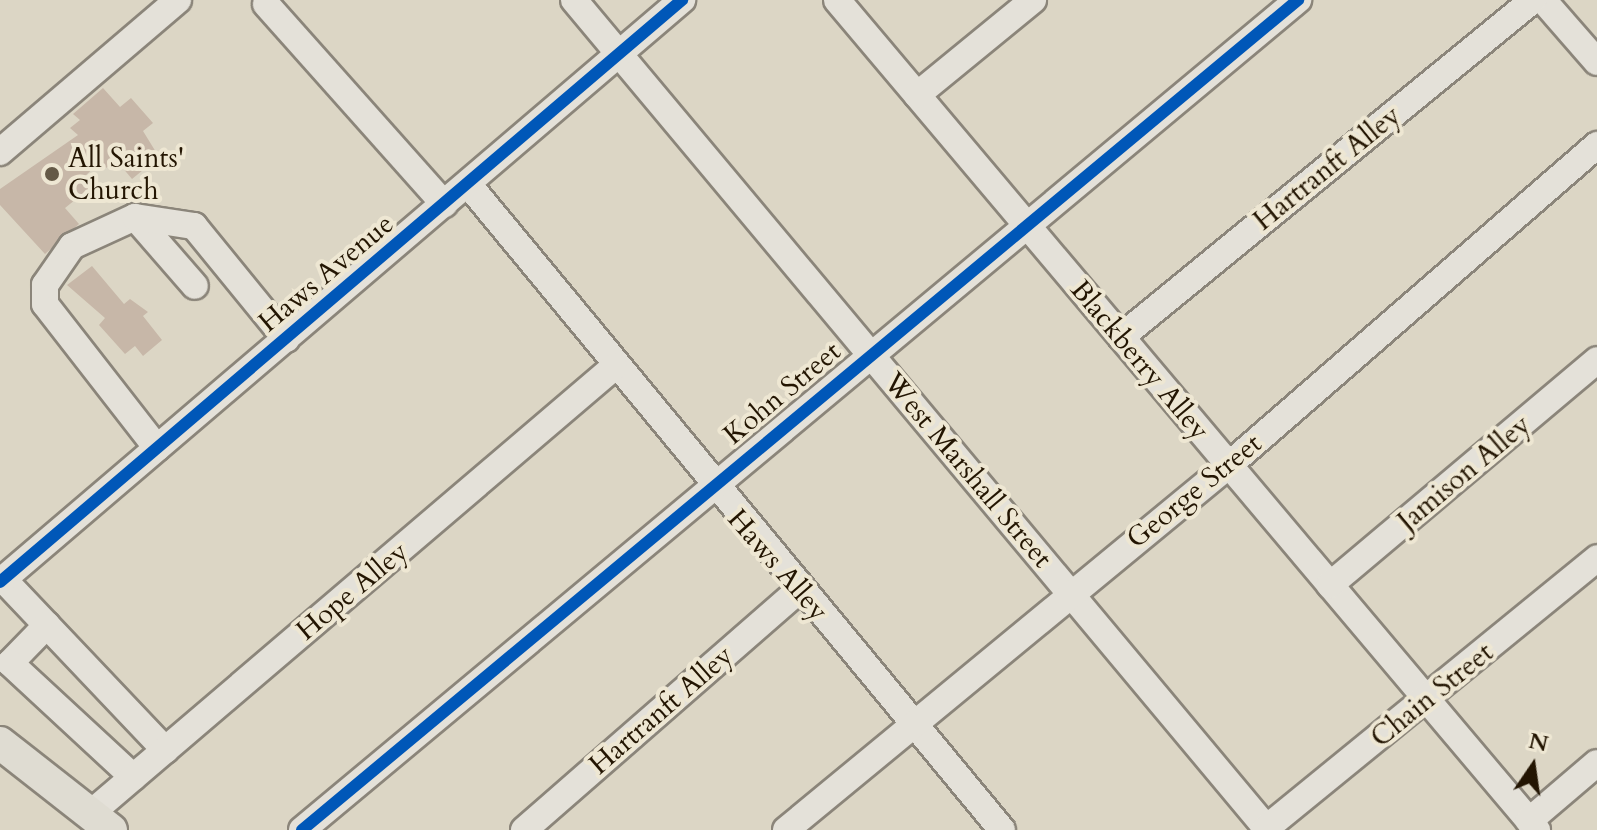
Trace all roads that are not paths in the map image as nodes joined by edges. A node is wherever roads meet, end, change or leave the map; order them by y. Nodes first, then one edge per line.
1 (178, 0) edge
2 (574, 0) edge
3 (682, 0) edge
4 (837, 0) edge
5 (1033, 0) edge
6 (1298, 0) edge
7 (1533, 0) edge
8 (1543, 0) edge
9 (266, 4) dead end
10 (619, 54) junction
11 (1597, 62) edge
12 (917, 95) junction
13 (1597, 145) edge
14 (0, 152) edge
15 (468, 184) junction
16 (444, 204) junction
17 (135, 217) junction
18 (1026, 224) junction
19 (195, 286) dead end
20 (1121, 337) junction
21 (286, 339) junction
22 (868, 353) junction
23 (1597, 360) edge
24 (614, 367) junction
25 (157, 448) junction
26 (1229, 465) junction
27 (709, 485) junction
28 (1597, 558) edge
29 (2, 580) edge
30 (1330, 585) junction
31 (799, 590) junction
32 (1070, 590) junction
33 (47, 625) junction
34 (1427, 700) junction
35 (912, 722) junction
36 (0, 743) edge
37 (165, 750) junction
38 (1597, 763) edge
39 (133, 777) junction
40 (100, 822) edge
41 (1533, 826) edge
42 (1266, 829) edge
43 (302, 830) edge
44 (524, 830) edge
45 (786, 830) edge
46 (1002, 830) edge

1 - 14 street
2 - 10 street, West Marshall Street
3 - 10 street, Haws Avenue
4 - 12 street, Blackberry Alley
5 - 12 street
6 - 18 street, Kohn Street
7 - 20 street, Hartranft Alley
8 - 11 street
9 - 16 street
10 - 15 street, Haws Avenue
10 - 22 street, West Marshall Street
12 - 18 street, Blackberry Alley
13 - 26 street, George Street
15 - 16 street, Haws Avenue
15 - 24 street, Haws Alley
16 - 21 street, Haws Avenue
17 - 19 street
17 - 21 street
17 - 25 street
18 - 20 street, Blackberry Alley
18 - 22 street, Kohn Street
20 - 26 street, Blackberry Alley
21 - 25 street, Haws Avenue
22 - 27 street, Kohn Street
22 - 32 street, West Marshall Street
23 - 30 street, Jamison Alley
24 - 27 street, Haws Alley
24 - 37 street, Hope Alley
25 - 29 street, Haws Avenue
26 - 30 street, Blackberry Alley
26 - 32 street, George Street
27 - 31 street, Haws Alley
27 - 43 street, Kohn Street
28 - 34 street, Chain Street
29 - 33 street
30 - 34 street, Blackberry Alley
31 - 35 street, Haws Alley
31 - 44 street, Hartranft Alley
32 - 35 street, George Street
32 - 42 street, West Marshall Street
33 - 37 street
33 - 39 street
34 - 41 street, Blackberry Alley
34 - 42 street, Chain Street
35 - 45 street, George Street
35 - 46 street, Haws Alley
36 - 40 main road
37 - 39 street, Hope Alley
38 - 41 street
39 - 40 street, Hope Alley

